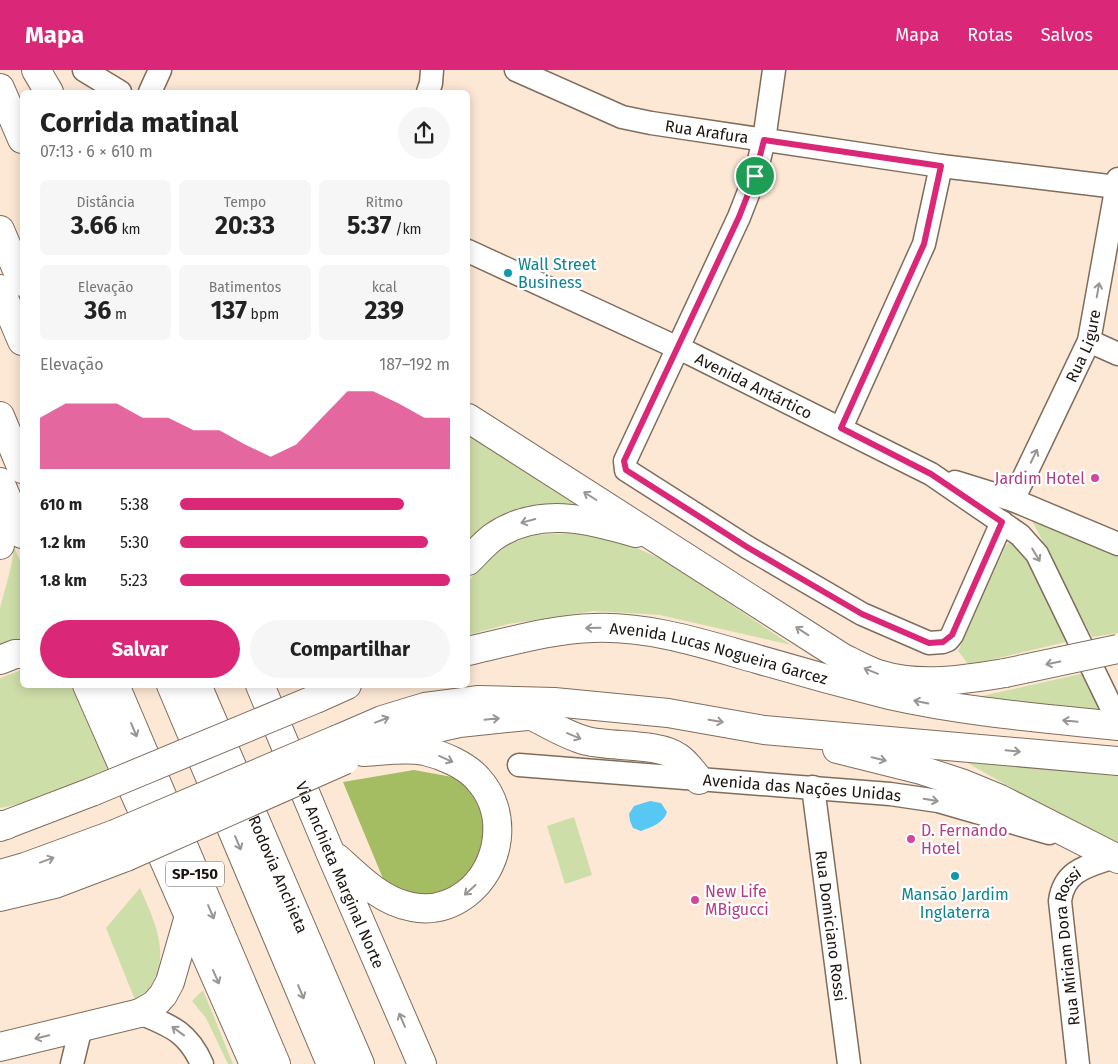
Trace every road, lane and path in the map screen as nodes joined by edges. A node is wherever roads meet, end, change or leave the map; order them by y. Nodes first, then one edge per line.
1 (36, 70) edge
2 (84, 70) edge
3 (160, 70) edge
4 (516, 70) edge
5 (774, 70) edge
6 (0, 88) edge
7 (48, 90) edge
8 (117, 90) edge
9 (151, 90) edge
10 (20, 134) edge
11 (764, 140) junction
12 (941, 166) junction
13 (1117, 183) edge
14 (0, 230) edge
15 (470, 252) edge
16 (20, 277) edge
17 (0, 289) edge
18 (20, 336) edge
19 (1089, 341) junction
20 (677, 347) junction
21 (1118, 354) edge
22 (0, 416) edge
23 (470, 419) edge
24 (841, 428) junction
25 (20, 464) edge
26 (931, 474) junction
27 (0, 482) edge
28 (1013, 500) junction
29 (0, 505) edge
30 (1002, 522) junction
31 (20, 529) edge
32 (661, 540) junction
33 (1118, 544) edge
34 (0, 545) edge
35 (470, 559) edge
36 (1118, 649) edge
37 (470, 651) edge
38 (20, 654) edge
39 (0, 660) edge
40 (116, 688) edge
41 (172, 688) edge
42 (198, 688) edge
43 (261, 688) edge
44 (340, 688) edge
45 (87, 691) edge
46 (668, 713) junction
47 (530, 715) junction
48 (1118, 721) edge
49 (1118, 726) edge
50 (764, 730) junction
51 (349, 750) junction
52 (1118, 762) edge
53 (519, 766) dead end
54 (699, 780) junction
55 (813, 787) junction
56 (2, 826) edge
57 (1080, 839) junction
58 (120, 845) junction
59 (330, 852) junction
60 (1116, 858) edge
61 (0, 874) edge
62 (0, 897) edge
63 (189, 916) junction
64 (140, 1013) junction
65 (81, 1027) junction
66 (0, 1047) edge
67 (327, 1057) edge
68 (360, 1062) edge
69 (72, 1064) edge
70 (202, 1064) edge
71 (254, 1064) edge
72 (276, 1064) edge
73 (422, 1064) edge
74 (849, 1064) edge
75 (1078, 1064) edge

1 - 7 main road
2 - 8 street
3 - 9 street
4 - 11 street, Rua Arafura
5 - 11 street
6 - 10 main road
11 - 12 street, Rua Arafura
11 - 20 street
12 - 13 street, Rua Arafura
12 - 24 street
19 -> 13 street, Rua Ligure
14 - 16 main road
15 - 20 street, Avenida Antártico
17 - 18 main road
19 - 21 street
28 -> 19 street, Rua Ligure
20 - 24 street, Avenida Antártico
20 - 30 street
22 - 25 main road
32 -> 23 main road, Avenida Lucas Nogueira Garcez
24 - 26 street, Avenida Antártico
26 - 28 street, Avenida Antártico
26 - 30 street, Avenida Antártico
27 - 31 main road
28 - 33 street, Avenida Antártico
29 - 34 main road
30 -> 48 street, Avenida Antártico
32 -> 35 main road
36 -> 32 main road, Avenida Lucas Nogueira Garcez, bridge
49 -> 37 main road, Avenida Lucas Nogueira Garcez
38 - 39 main road
40 -> 72 main road, SP-150
41 -> 67 main road, Rodovia Anchieta / SP-150
42 - 68 main road, Rodovia Anchieta
43 - 59 main road, Via Anchieta Marginal Norte
44 - 56 main road, bridge
45 - 63 main road
46 - 47 main road
46 -> 50 main road
51 -> 46 main road
51 -> 47 main road
47 -> 54 main road
50 -> 52 main road
50 -> 57 main road, Avenida das Nações Unidas
51 - 58 main road, bridge
51 -> 59 main road
53 - 54 street, Avenida das Nações Unidas
54 - 55 street, Avenida das Nações Unidas
55 -> 57 street, Avenida das Nações Unidas
55 - 74 street, Rua Domiciano Rossi
57 - 60 main road, Avenida das Nações Unidas
61 -> 58 main road
58 - 62 main road
73 -> 59 main road, Via Anchieta Marginal Norte
60 - 75 street, Rua Miriam Dora Rossi
63 - 64 main road
63 -> 71 main road
64 - 65 main road
70 -> 64 street
65 -> 66 main road
65 - 69 street

